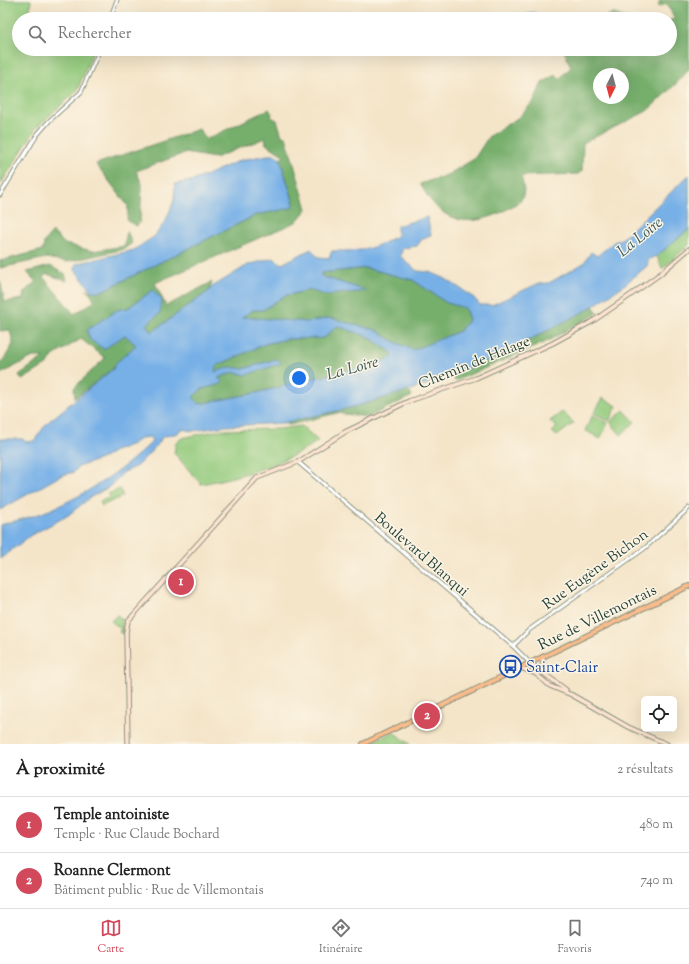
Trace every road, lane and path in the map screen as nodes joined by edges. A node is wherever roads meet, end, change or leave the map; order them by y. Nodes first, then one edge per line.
1 (118, 0) edge
2 (113, 12) edge
3 (97, 56) edge
4 (0, 195) edge
5 (689, 249) edge
6 (298, 462) junction
7 (689, 508) edge
8 (689, 586) edge
9 (513, 646) junction
10 (543, 657) junction
11 (530, 663) junction
12 (520, 668) junction
13 (542, 673) junction
14 (536, 674) junction
15 (572, 695) junction
16 (128, 744) edge
17 (364, 744) edge
18 (667, 744) edge

1 - 2 street
3 - 4 street
5 - 6 main road, Chemin de Halage
6 - 9 street, Boulevard Blanqui
6 - 16 main road, Chemin de Halage
7 - 9 street, Rue Eugène Bichon
8 - 10 main road, Rue de Villemontais
9 - 11 street, Boulevard Blanqui
10 - 11 main road, Rue de Villemontais
10 - 13 main road
11 - 12 main road, Rue de Villemontais
11 - 13 main road
11 - 14 main road
12 - 14 main road
12 - 17 main road, Rue de Villemontais
13 - 15 main road
14 - 15 main road
15 - 18 main road

